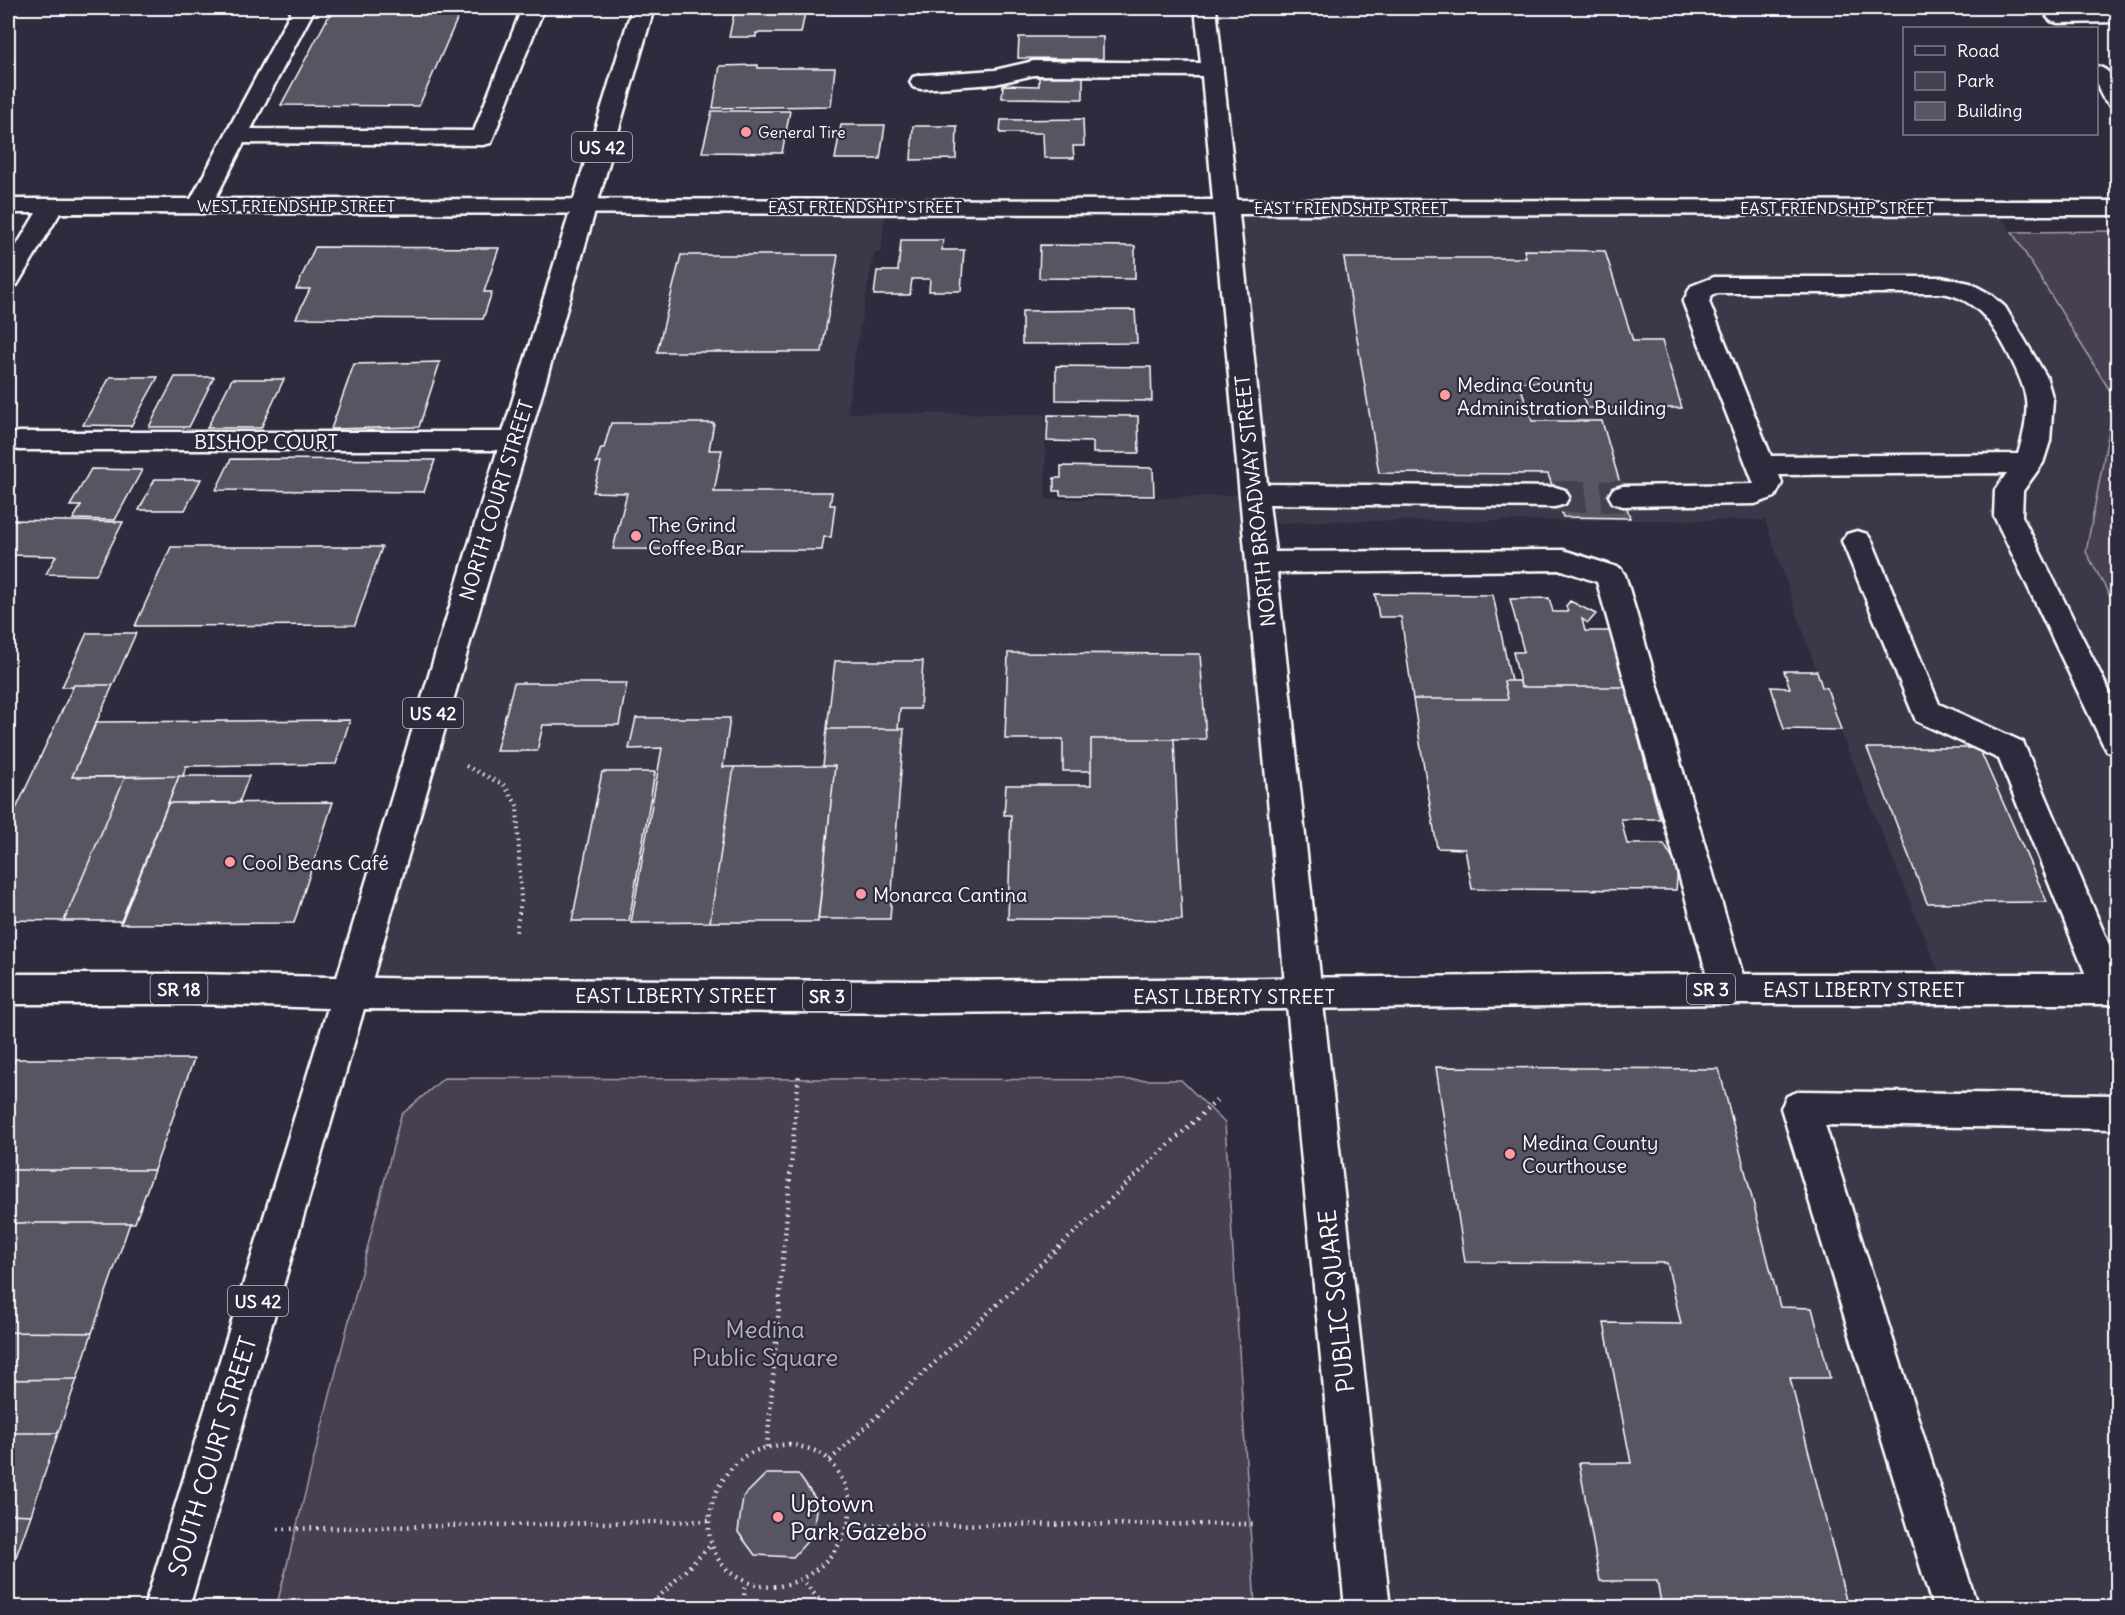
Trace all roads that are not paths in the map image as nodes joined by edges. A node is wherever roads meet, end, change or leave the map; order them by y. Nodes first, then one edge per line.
1 (304, 8) edge
2 (533, 8) edge
3 (643, 8) edge
4 (1206, 8) edge
5 (2118, 16) edge
6 (2058, 18) edge
7 (1212, 70) junction
8 (2098, 73) edge
9 (921, 82) dead end
10 (2118, 101) edge
11 (236, 136) junction
12 (8, 206) edge
13 (52, 206) junction
14 (199, 206) junction
15 (585, 207) junction
16 (1227, 208) junction
17 (2118, 208) edge
18 (8, 280) edge
19 (19, 441) dead end
20 (513, 441) junction
21 (2029, 464) junction
22 (1761, 466) junction
23 (1255, 494) junction
24 (1623, 496) tunnel mouth
25 (1555, 497) tunnel mouth
26 (1857, 541) dead end
27 (1262, 563) junction
28 (2118, 742) edge
29 (8, 989) edge
30 (1729, 989) junction
31 (2113, 989) edge
32 (350, 994) junction
33 (1304, 995) junction
34 (2118, 1112) edge
35 (166, 1608) edge
36 (1368, 1608) edge
37 (1956, 1608) edge

1 - 11 main road
2 - 11 main road
3 - 15 main road, NORTH COURT STREET / US 42
4 - 7 main road, NORTH BROADWAY STREET
5 - 6 main road
7 - 9 main road
7 - 16 main road, NORTH BROADWAY STREET
8 - 10 main road
11 - 14 main road
12 - 13 main road, WEST FRIENDSHIP STREET
13 - 14 main road, WEST FRIENDSHIP STREET
13 - 18 main road
14 - 15 main road, WEST FRIENDSHIP STREET
15 - 16 main road, EAST FRIENDSHIP STREET
15 - 20 main road, NORTH COURT STREET / US 42
16 - 17 main road, EAST FRIENDSHIP STREET
16 - 23 main road, NORTH BROADWAY STREET
19 - 20 main road, BISHOP COURT
20 - 32 main road, NORTH COURT STREET / US 42
21 - 22 main road
21 - 22 main road
21 - 28 main road
22 - 24 main road
23 - 25 main road
23 - 27 main road, NORTH BROADWAY STREET
26 - 31 main road
27 - 30 main road
27 - 33 main road, NORTH BROADWAY STREET
29 - 32 main road, SR 18
30 - 31 main road, EAST LIBERTY STREET / SR 3
30 - 33 main road, EAST LIBERTY STREET / SR 3
32 - 33 main road, EAST LIBERTY STREET / SR 3
32 - 35 main road, SOUTH COURT STREET / US 42
33 - 36 main road, PUBLIC SQUARE
34 - 37 main road

